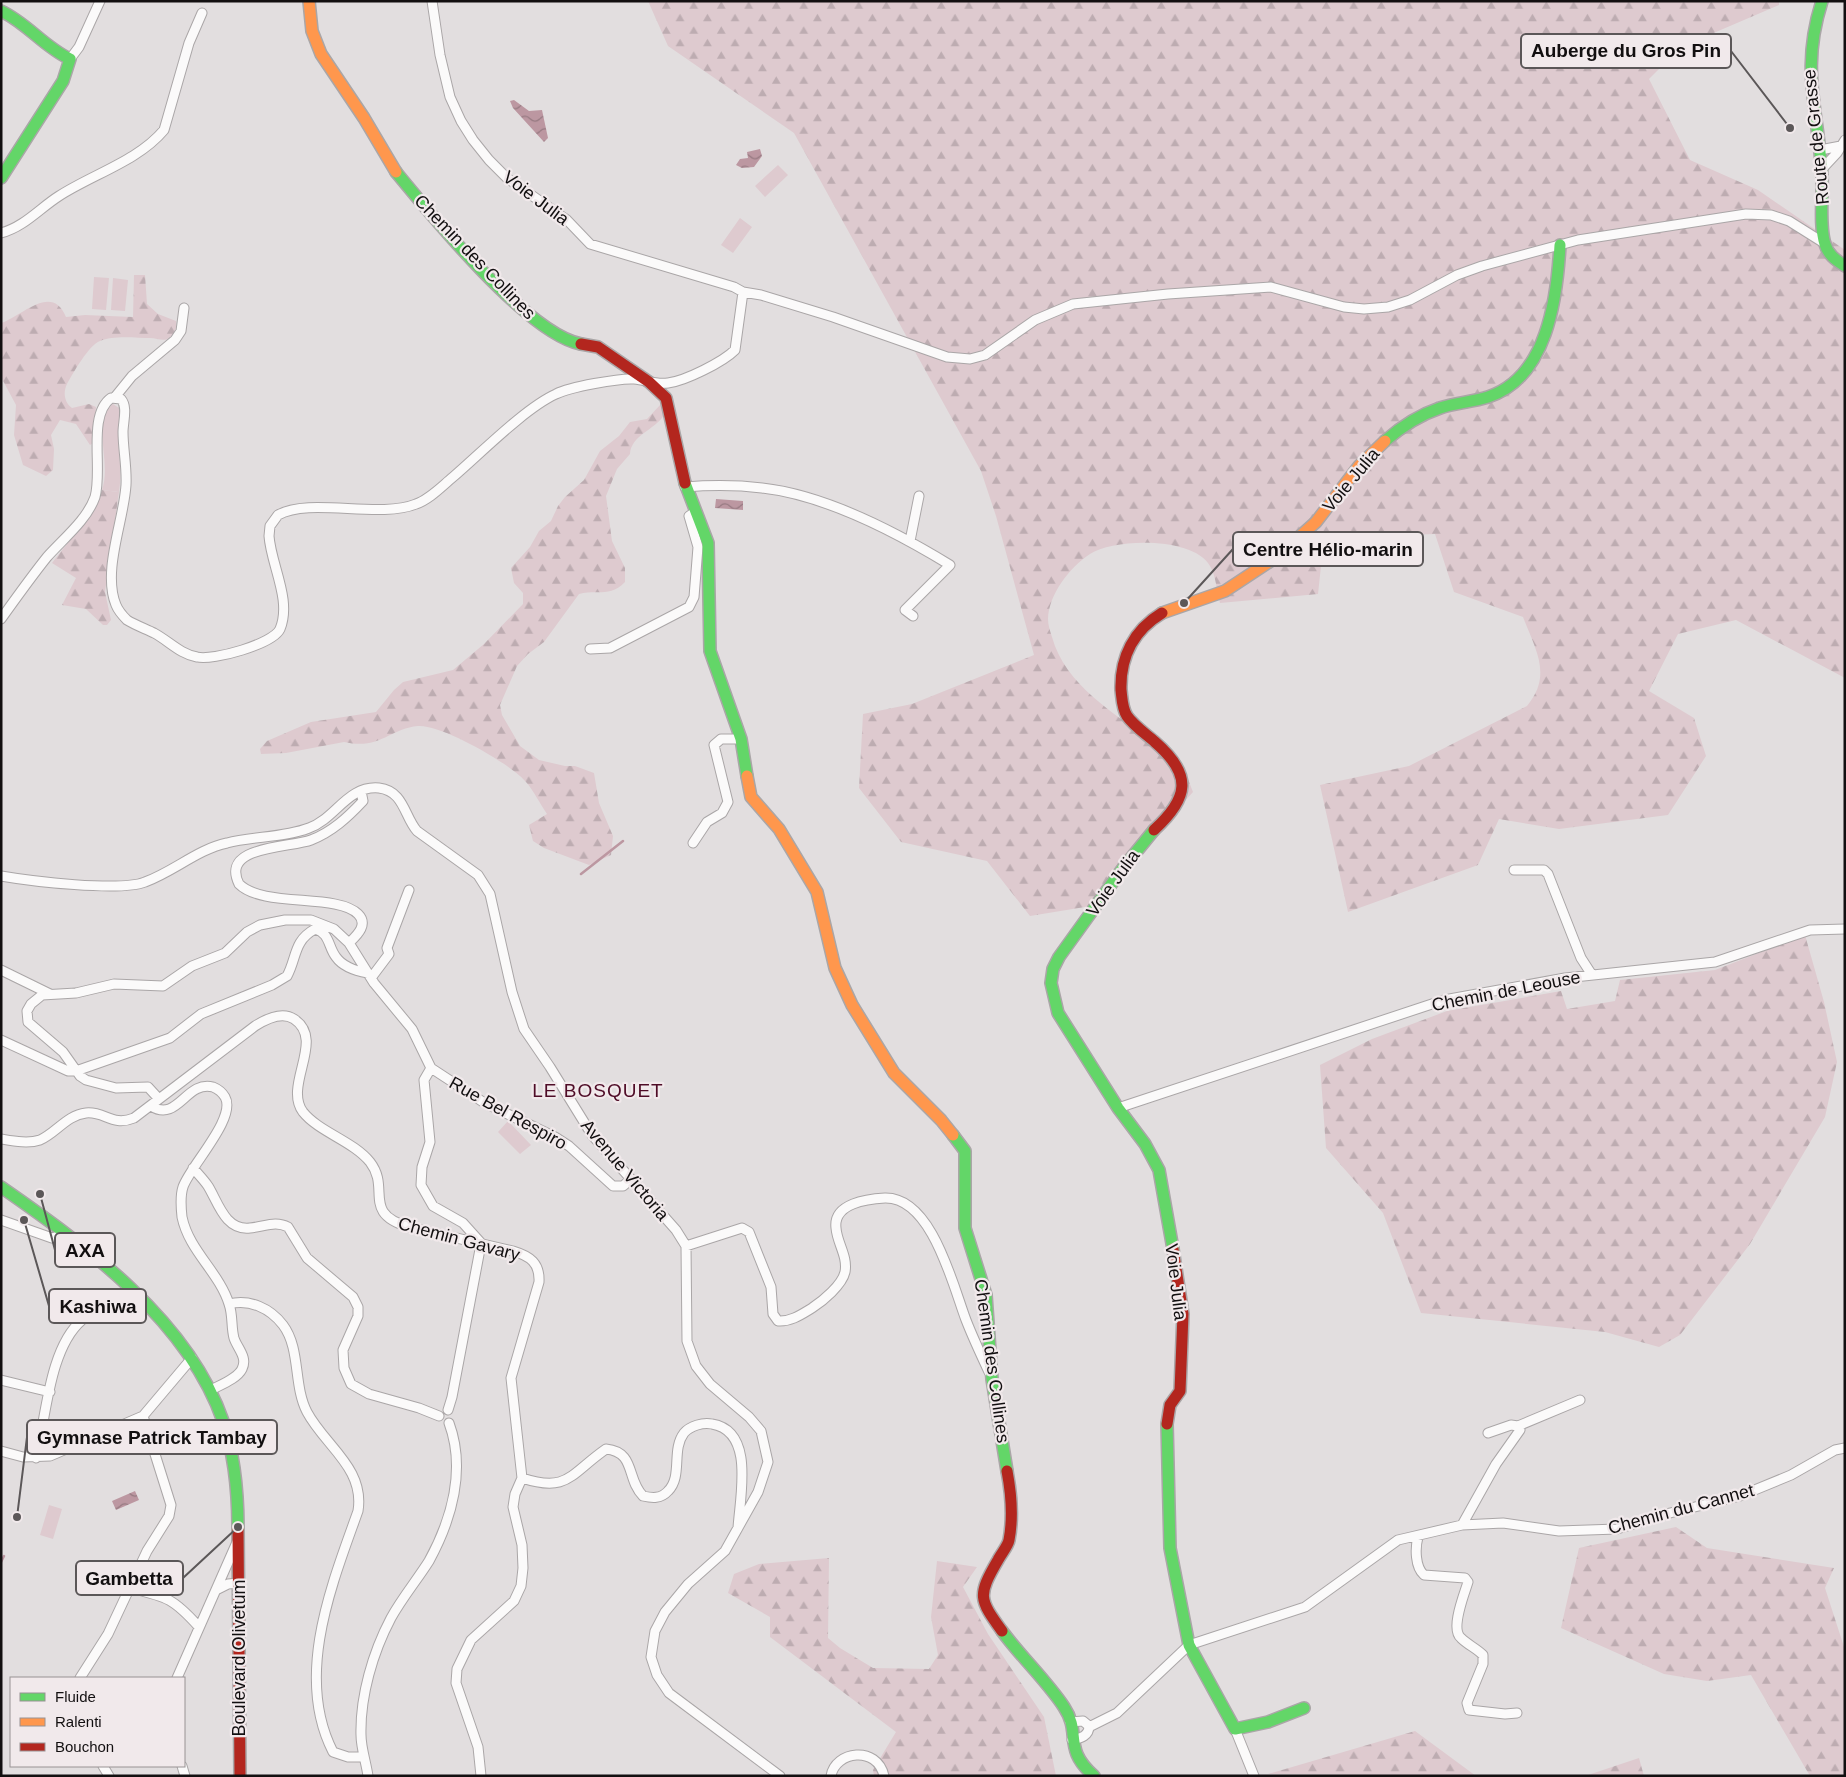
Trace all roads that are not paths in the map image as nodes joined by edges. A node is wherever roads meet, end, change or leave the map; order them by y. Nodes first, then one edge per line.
1 (100, 1) edge
2 (309, 1) edge
3 (432, 1) edge
4 (1822, 1) edge
5 (1, 11) edge
6 (202, 13) dead end
7 (70, 59) junction
8 (1843, 143) edge
9 (1820, 150) junction
10 (1822, 170) junction
11 (1, 178) edge
12 (1, 233) edge
13 (1824, 243) junction
14 (1560, 245) junction
15 (1845, 266) edge
16 (743, 292) junction
17 (184, 308) dead end
18 (649, 382) junction
19 (115, 397) junction
20 (685, 487) junction
21 (919, 496) dead end
22 (695, 512) junction
23 (910, 541) junction
24 (913, 616) dead end
25 (1, 619) edge
26 (590, 648) dead end
27 (741, 739) junction
28 (361, 791) junction
29 (693, 843) dead end
30 (1514, 870) dead end
31 (1, 876) edge
32 (409, 890) dead end
33 (1845, 929) edge
34 (349, 943) junction
35 (1, 970) edge
36 (1592, 975) junction
37 (369, 976) junction
38 (50, 994) junction
39 (1, 1040) edge
40 (431, 1068) junction
41 (76, 1071) junction
42 (159, 1099) junction
43 (151, 1106) junction
44 (1118, 1108) junction
45 (1, 1140) edge
46 (193, 1168) junction
47 (630, 1180) junction
48 (1, 1187) edge
49 (1, 1220) edge
50 (65, 1234) junction
51 (481, 1244) junction
52 (686, 1246) junction
53 (137, 1293) junction
54 (229, 1304) junction
55 (192, 1358) junction
56 (992, 1379) junction
57 (1, 1380) edge
58 (211, 1390) junction
59 (50, 1392) junction
60 (1580, 1400) dead end
61 (448, 1410) junction
62 (142, 1416) junction
63 (439, 1416) junction
64 (449, 1423) junction
65 (1518, 1426) junction
66 (1488, 1433) dead end
67 (1845, 1448) edge
68 (1, 1451) edge
69 (36, 1458) junction
70 (522, 1478) junction
71 (1462, 1525) junction
72 (738, 1530) junction
73 (1418, 1537) junction
74 (238, 1540) junction
75 (238, 1584) junction
76 (130, 1588) junction
77 (216, 1590) junction
78 (199, 1627) junction
79 (1189, 1645) junction
80 (81, 1677) edge
81 (177, 1677) edge
82 (1304, 1708) dead end
83 (1517, 1713) dead end
84 (1070, 1722) junction
85 (1089, 1727) junction
86 (1235, 1729) junction
87 (1072, 1740) junction
88 (364, 1757) junction
89 (240, 1776) edge
90 (368, 1776) edge
91 (481, 1776) edge
92 (780, 1776) edge
93 (831, 1776) edge
94 (884, 1776) edge
95 (1094, 1776) edge
96 (1254, 1776) edge

1 - 7 street
2 - 18 street, Chemin des Collines
3 - 16 street, Voie Julia
4 - 9 street, Route de Grasse
5 - 7 street
6 - 12 street
7 - 11 street
8 - 9 street
8 - 10 street
9 - 10 street, Route de Grasse
10 - 13 street, Route de Grasse
13 - 14 street, Voie Julia
13 - 15 street
14 - 16 street, Voie Julia
14 - 44 street, Voie Julia
16 - 18 street
17 - 19 street
18 - 19 street
18 - 20 street, Chemin des Collines
19 - 25 street
20 - 22 street, Chemin des Collines
20 - 23 street
21 - 23 street
22 - 26 street
22 - 27 street, Chemin des Collines
23 - 24 street
27 - 29 street
27 - 56 street, Chemin des Collines
28 - 31 street, Avenue Victoria
28 - 34 street
28 - 47 street, Avenue Victoria
30 - 36 street
32 - 37 street
33 - 36 street, Chemin de Leouse
34 - 37 street
34 - 38 street
35 - 38 street
36 - 44 street, Chemin de Leouse
37 - 40 street
37 - 41 street
38 - 41 street
39 - 41 street
40 - 47 street, Rue Bel Respiro
40 - 51 street
41 - 42 street
42 - 43 street
42 - 51 street, Chemin Gavary
43 - 45 street
43 - 46 street
44 - 79 street, Voie Julia
46 - 54 street
46 - 63 street
47 - 52 street, Avenue Victoria
48 - 50 street, Boulevard Olivetum
49 - 50 street
50 - 53 street, Boulevard Olivetum
51 - 61 street
51 - 70 street, Chemin Gavary
52 - 56 street
52 - 72 street
53 - 55 street, Boulevard Olivetum
53 - 59 street
54 - 58 street
54 - 88 street
55 - 58 street, Boulevard Olivetum
55 - 62 street
56 - 84 street, Chemin des Collines
57 - 59 street
58 - 74 street, Boulevard Olivetum
59 - 69 street
60 - 65 street
61 - 63 street
61 - 64 street
62 - 69 street
62 - 76 street
63 - 64 street
64 - 88 street
65 - 66 street
65 - 71 street
67 - 71 street, Chemin du Cannet
68 - 69 street
70 - 72 street
70 - 91 street
71 - 73 street, Chemin du Cannet
72 - 92 street
73 - 79 street, Chemin du Cannet
73 - 83 street
74 - 75 street, Boulevard Olivetum
74 - 77 street
75 - 77 street
75 - 89 street, Boulevard Olivetum
76 - 78 street
76 - 80 street
77 - 78 street
78 - 81 street
79 - 85 street, Chemin du Cannet
79 - 86 street, Voie Julia
82 - 86 street
84 - 85 street
84 - 87 street, Chemin des Collines
85 - 87 street, Chemin du Cannet
86 - 96 street, Voie Julia
87 - 95 street, Chemin des Collines
88 - 90 street
93 - 94 street

